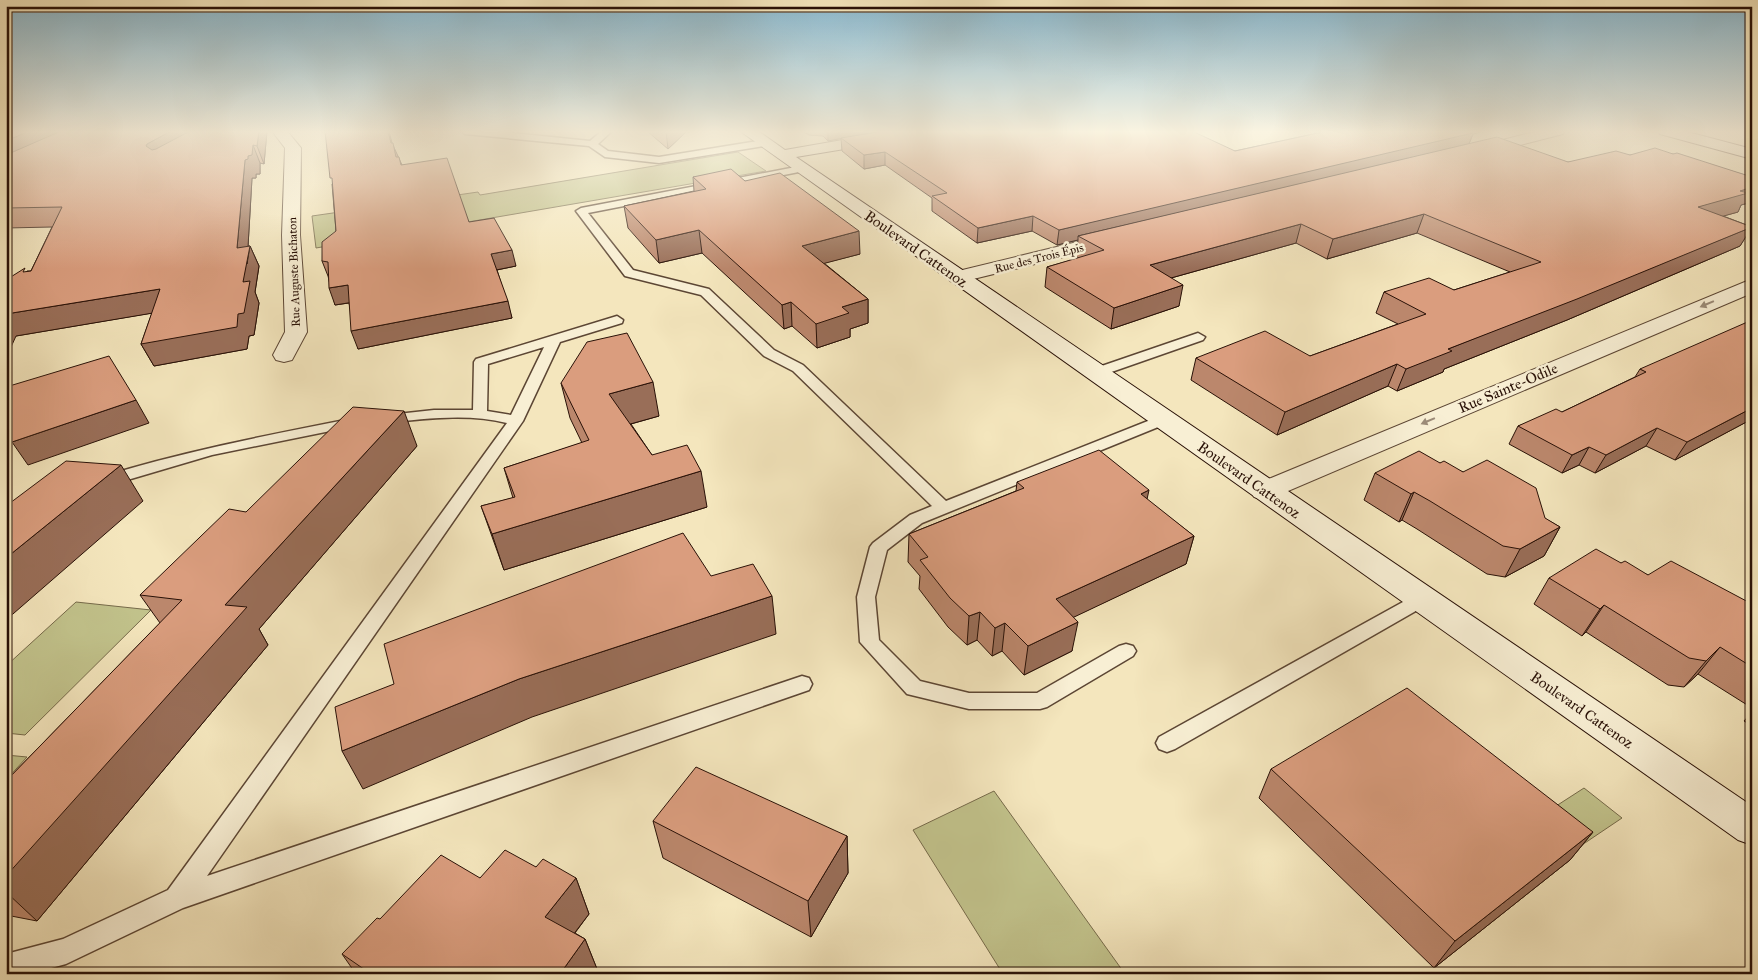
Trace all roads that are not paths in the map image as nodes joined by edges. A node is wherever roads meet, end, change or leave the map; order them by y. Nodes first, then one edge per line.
1 (292, 177) edge
2 (706, 177) edge
3 (812, 177) edge
4 (1132, 235) edge
5 (957, 278) junction
6 (1752, 285) edge
7 (617, 320) dead end
8 (1198, 337) dead end
9 (554, 340) junction
10 (284, 354) dead end
11 (1095, 373) junction
12 (480, 414) junction
13 (1163, 420) junction
14 (516, 421) junction
15 (87, 489) edge
16 (1264, 491) junction
17 (944, 508) junction
18 (1421, 599) junction
19 (1126, 651) dead end
20 (802, 684) dead end
21 (1167, 743) dead end
22 (1752, 828) edge
23 (177, 898) junction
24 (6, 967) edge

1 - 10 street, Rue Auguste Bichaton
2 - 17 lane
3 - 5 street, Boulevard Cattenoz
4 - 5 street, Rue des Trois Épis
5 - 11 street, Boulevard Cattenoz
6 -> 16 street, Rue Sainte-Odile
7 - 9 lane
8 - 11 lane
9 - 12 lane
9 - 14 lane
11 - 13 street, Boulevard Cattenoz
12 - 14 lane
12 - 15 lane
13 - 16 street, Boulevard Cattenoz
13 - 17 lane
14 - 23 lane
16 - 18 street, Boulevard Cattenoz
17 - 19 lane
18 - 21 lane
18 - 22 street, Boulevard Cattenoz
20 - 23 lane
23 - 24 lane

